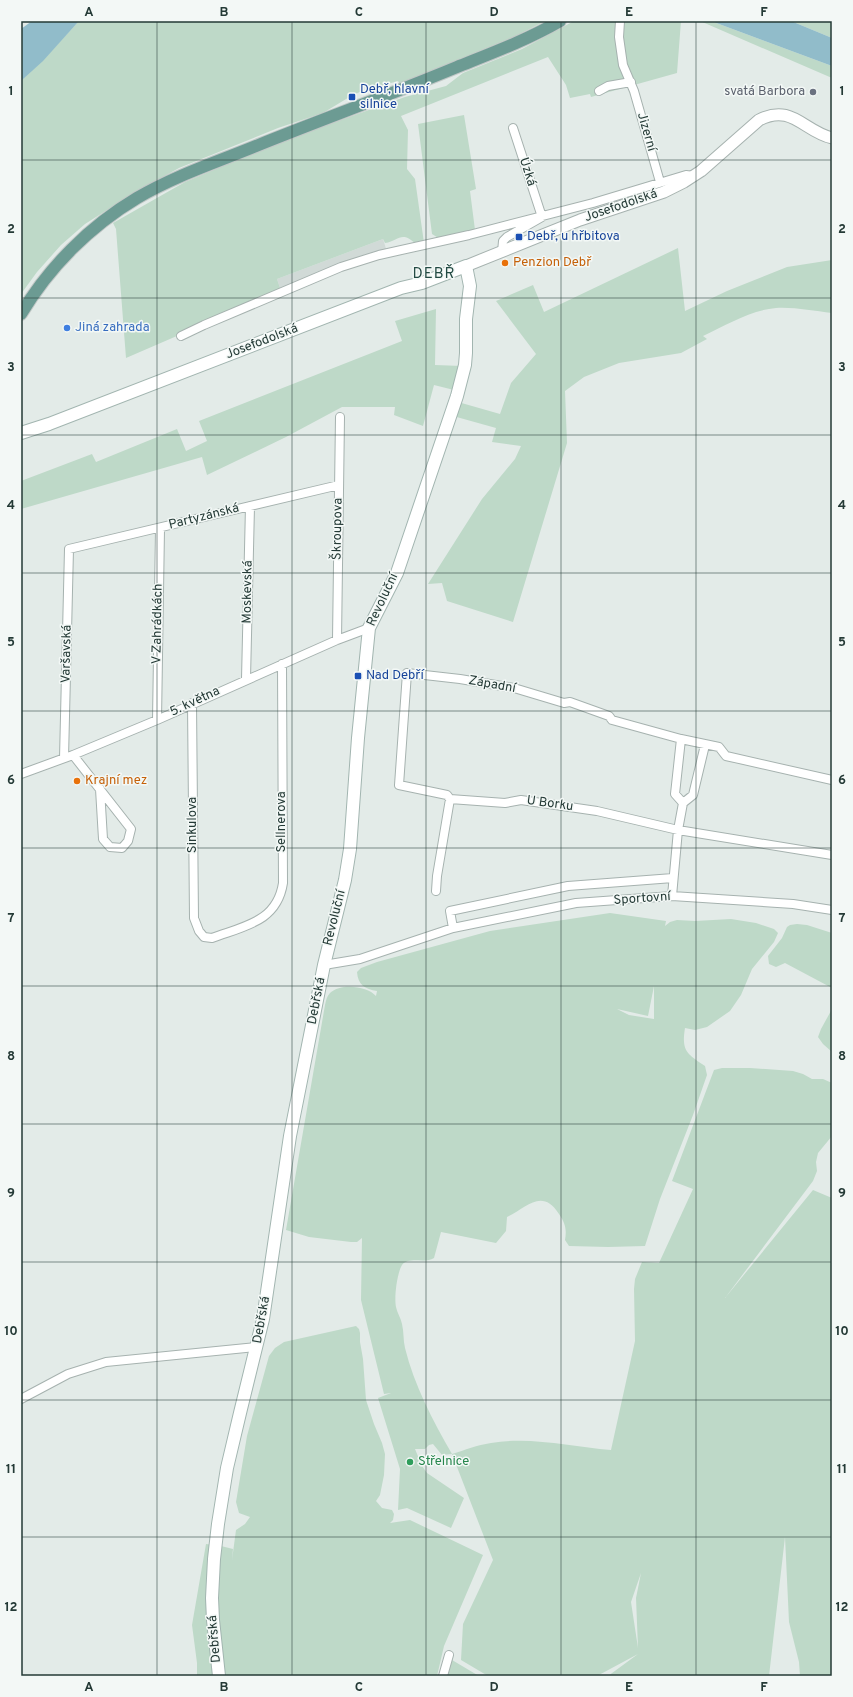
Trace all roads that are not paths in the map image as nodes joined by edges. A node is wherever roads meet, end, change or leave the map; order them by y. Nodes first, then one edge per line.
1 (560, 21) edge
2 (620, 21) edge
3 (631, 82) junction
4 (599, 91) dead end
5 (513, 128) dead end
6 (832, 138) edge
7 (695, 176) junction
8 (660, 182) junction
9 (542, 217) junction
10 (502, 252) junction
11 (466, 266) junction
12 (21, 314) edge
13 (181, 336) dead end
14 (340, 418) dead end
15 (22, 433) edge
16 (339, 485) junction
17 (250, 506) junction
18 (160, 529) junction
19 (69, 549) joint
20 (369, 628) junction
21 (337, 640) junction
22 (282, 664) junction
23 (246, 679) junction
24 (192, 703) junction
25 (157, 720) junction
26 (681, 740) junction
27 (705, 745) junction
28 (73, 755) junction
29 (64, 758) junction
30 (21, 774) edge
31 (832, 780) edge
32 (399, 785) joint
33 (100, 789) junction
34 (450, 799) junction
35 (683, 803) junction
36 (678, 830) junction
37 (832, 855) edge
38 (674, 878) junction
39 (436, 891) dead end
40 (672, 896) junction
41 (832, 910) edge
42 (453, 928) junction
43 (212, 938) joint
44 (324, 965) junction
45 (257, 1347) junction
46 (23, 1397) edge
47 (449, 1655) dead end
48 (219, 1676) edge
49 (443, 1676) edge

1 - 12 main road
2 - 3 street, Jizerní
3 - 4 street
3 - 8 street, Jizerní
5 - 9 street, Úzká
6 - 7 street, Josefodolská
7 - 8 street, Josefodolská
7 - 10 street, Josefodolská
8 - 9 street, Josefodolská
9 - 10 street, Josefodolská
9 - 13 street, Josefodolská
10 - 11 street, Josefodolská
11 - 15 main road, Josefodolská
11 - 20 main road, Revoluční
14 - 16 street, Škroupova
16 - 17 street, Partyzánská
16 - 21 street, Škroupova
17 - 18 street, Partyzánská
17 - 23 street, Moskevská
18 - 19 street, Partyzánská
18 - 25 street, V Zahrádkách
19 - 29 street, Varšavská
20 - 21 street, 5. května
20 - 44 main road, Revoluční
21 - 22 street, 5. května
22 - 23 street, 5. května
22 - 43 street, Sellnerova
23 - 24 street, 5. května
24 - 25 street, 5. května
24 - 43 street, Sinkulova
25 - 28 street, 5. května
26 - 27 street, Západní
26 - 32 street, Západní
26 - 35 street
27 - 31 street, Západní
27 - 35 street
28 - 29 street, 5. května
28 - 33 street
29 - 30 street, 5. května
32 - 34 street, U Borku
33 - 33 street
34 - 36 street, U Borku
34 - 39 street
35 - 36 street
36 - 37 street, U Borku
36 - 38 street
38 - 40 street
38 - 42 street, Sportovní
40 - 41 street, Sportovní
40 - 42 street, Sportovní
42 - 44 street, Sportovní
44 - 45 main road, Debřská
45 - 46 street
45 - 48 main road, Debřská
47 - 49 street

